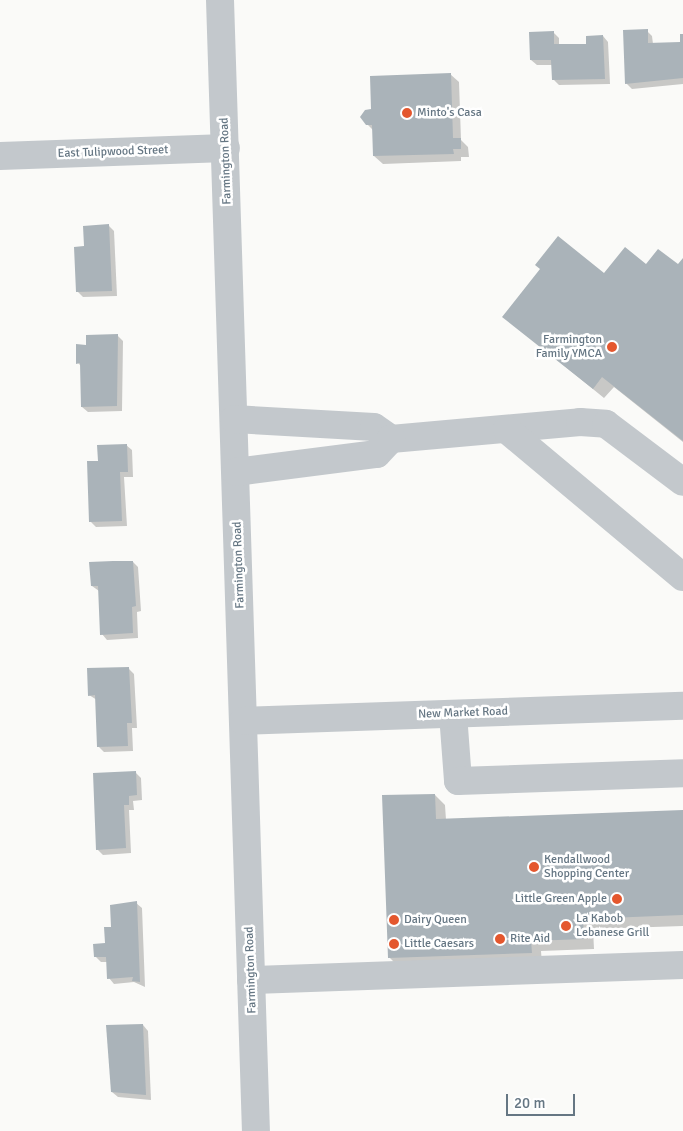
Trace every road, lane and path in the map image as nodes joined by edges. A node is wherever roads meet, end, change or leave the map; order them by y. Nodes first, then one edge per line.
1 (220, 0) edge
2 (226, 148) junction
3 (0, 156) edge
4 (234, 419) junction
5 (507, 430) junction
6 (391, 439) junction
7 (236, 472) junction
8 (683, 482) edge
9 (683, 576) edge
10 (683, 706) edge
11 (453, 714) junction
12 (243, 721) junction
13 (683, 774) edge
14 (683, 965) edge
15 (251, 980) junction
16 (256, 1131) edge

1 - 2 street, Farmington Road
2 - 3 street, East Tulipwood Street
2 - 4 street, Farmington Road
4 - 6 street
4 - 7 street, Farmington Road
5 - 6 street
5 - 8 street
5 - 9 street
6 - 7 street
7 - 12 street, Farmington Road
10 - 11 street, New Market Road
11 - 12 street, New Market Road
11 - 13 street
12 - 15 street, Farmington Road
14 - 15 street
15 - 16 street, Farmington Road

